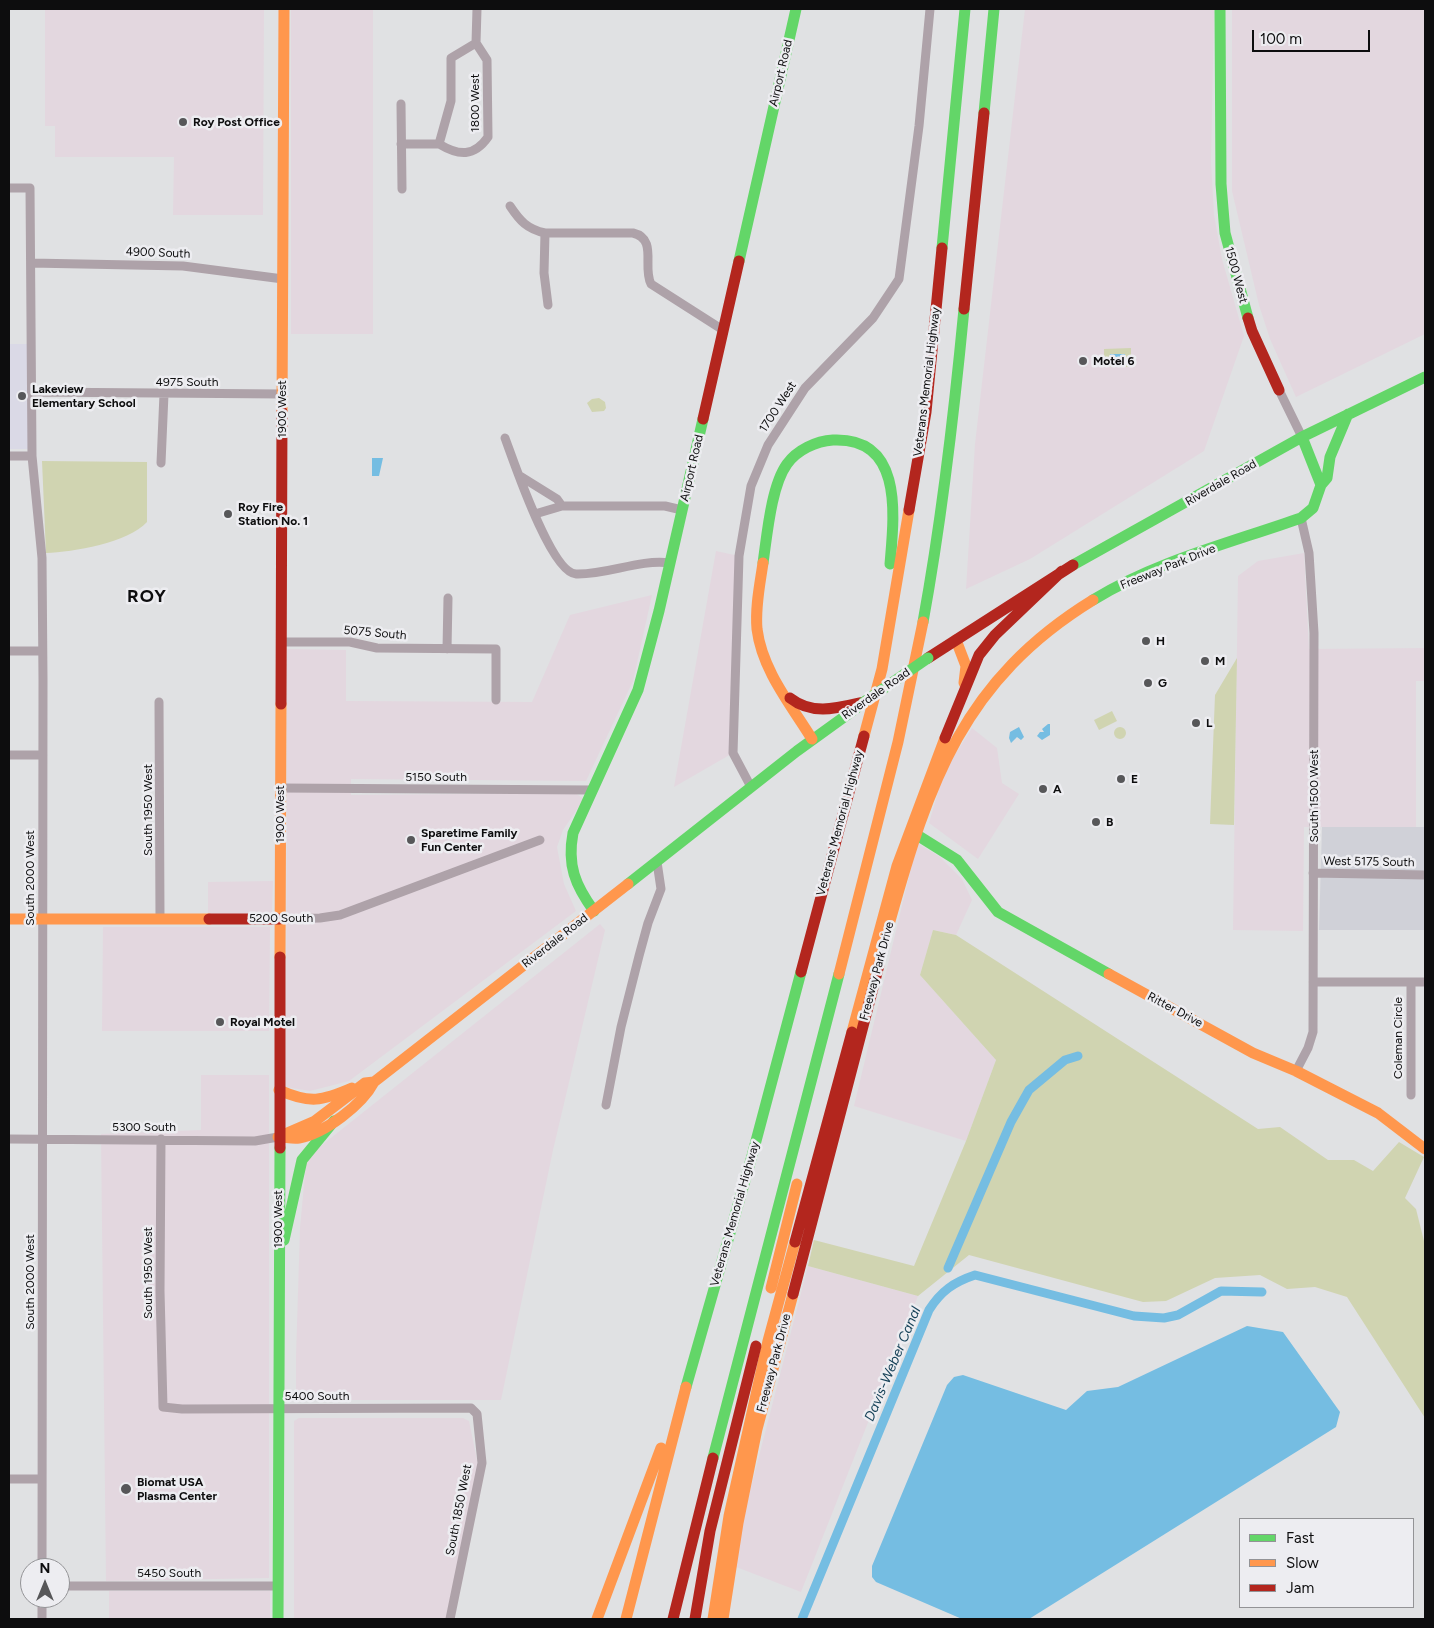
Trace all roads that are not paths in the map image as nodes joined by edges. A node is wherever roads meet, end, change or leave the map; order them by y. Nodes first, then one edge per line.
1 (284, 9) edge
2 (477, 9) edge
3 (796, 9) edge
4 (930, 9) edge
5 (965, 9) edge
6 (994, 9) edge
7 (1220, 9) edge
8 (476, 43) junction
9 (401, 104) dead end
10 (401, 144) junction
11 (439, 144) junction
12 (9, 188) edge
13 (402, 189) dead end
14 (510, 206) dead end
15 (545, 233) junction
16 (31, 263) junction
17 (283, 278) junction
18 (548, 305) dead end
19 (723, 330) junction
20 (1425, 377) edge
21 (1279, 390) joint
22 (32, 392) junction
23 (164, 394) junction
24 (282, 394) junction
25 (1348, 414) junction
26 (1302, 437) junction
27 (505, 438) dead end
28 (9, 456) edge
29 (32, 456) junction
30 (161, 463) dead end
31 (520, 476) junction
32 (1321, 485) junction
33 (562, 506) junction
34 (682, 510) junction
35 (535, 514) junction
36 (1301, 518) junction
37 (670, 563) junction
38 (1062, 571) junction
39 (448, 598) dead end
40 (956, 640) junction
41 (281, 642) junction
42 (447, 648) junction
43 (9, 651) edge
44 (42, 651) junction
45 (882, 669) junction
46 (780, 687) junction
47 (962, 695) junction
48 (496, 700) dead end
49 (160, 702) dead end
50 (864, 702) junction
51 (812, 739) junction
52 (898, 742) junction
53 (9, 755) edge
54 (43, 755) junction
55 (751, 787) junction
56 (280, 788) junction
57 (592, 790) junction
58 (917, 835) junction
59 (540, 840) dead end
60 (657, 862) junction
61 (1313, 873) junction
62 (1425, 875) edge
63 (594, 911) junction
64 (43, 918) junction
65 (9, 919) edge
66 (160, 919) junction
67 (279, 919) junction
68 (1313, 982) junction
69 (1411, 982) junction
70 (1425, 982) edge
71 (1296, 1071) junction
72 (369, 1083) junction
73 (279, 1090) junction
74 (1411, 1095) dead end
75 (606, 1105) dead end
76 (816, 1111) dead end
77 (334, 1122) junction
78 (278, 1137) junction
79 (9, 1139) edge
80 (161, 1139) junction
81 (44, 1140) junction
82 (1425, 1148) edge
83 (799, 1177) dead end
84 (278, 1268) junction
85 (689, 1376) junction
86 (163, 1407) joint
87 (471, 1408) joint
88 (278, 1409) junction
89 (9, 1479) edge
90 (41, 1479) junction
91 (42, 1558) edge
92 (70, 1586) edge
93 (278, 1586) junction
94 (278, 1619) edge
95 (450, 1619) edge
96 (597, 1619) edge
97 (626, 1619) edge
98 (673, 1619) edge
99 (695, 1619) edge
100 (713, 1619) edge
101 (723, 1619) edge

1 - 17 main road, 1900 West
2 - 8 street
3 - 19 main road, Airport Road
4 - 55 street, 1700 West
5 - 45 main road, Veterans Memorial Highway
6 - 52 main road
7 - 21 main road, 1500 West
8 - 11 street, 1800 West
8 - 11 street, 1800 West
9 - 10 street
10 - 11 street, 1800 West
10 - 13 street
12 - 16 street, South 2000 West
14 - 15 street
15 - 18 street
15 - 19 street
16 - 17 street, 4900 South
16 - 22 street, South 2000 West
17 - 24 main road, 1900 West
19 - 34 main road, Airport Road
20 - 25 main road, Riverdale Road
21 - 26 street, 1500 West
22 - 23 street, 4975 South
22 - 29 street, South 2000 West
23 - 24 street, 4975 South
23 - 30 street
24 - 41 main road, 1900 West
25 - 26 main road, Riverdale Road
25 - 32 main road
26 - 32 main road, 1500 West
26 - 38 main road, Riverdale Road
27 - 31 street
28 - 29 street
29 - 44 street, South 2000 West
31 - 33 street
31 - 35 street
32 - 36 main road
33 - 34 street
33 - 35 street
34 - 37 main road, Airport Road
35 - 37 street
36 - 58 main road, Freeway Park Drive
36 - 61 street, South 1500 West
37 - 57 main road, Airport Road
38 - 40 main road, Riverdale Road
38 - 47 main road
39 - 42 street
40 - 47 main road
40 - 50 main road, Riverdale Road, bridge
41 - 42 street, 5075 South
41 - 56 main road, 1900 West
42 - 48 street, 5075 South
43 - 44 street
44 - 54 street, South 2000 West
45 - 46 main road
45 - 85 main road, Veterans Memorial Highway
46 - 50 main road
46 - 51 main road
47 - 100 main road
49 - 66 street, South 1950 West
50 - 51 main road, Riverdale Road
51 - 55 main road, Riverdale Road
52 - 76 main road
52 - 98 main road
53 - 54 street
54 - 64 street, South 2000 West
55 - 60 main road, Riverdale Road
56 - 57 street, 5150 South
56 - 67 main road, 1900 West
57 - 63 main road, Airport Road
58 - 71 main road, Ritter Drive
58 - 101 main road, Freeway Park Drive
59 - 67 street, 5200 South
60 - 63 main road, Riverdale Road
60 - 75 street
61 - 62 street, West 5175 South
61 - 68 street, South 1500 West
63 - 72 main road, Riverdale Road
64 - 65 main road, 5200 South
64 - 66 main road, 5200 South
64 - 81 street, South 2000 West
66 - 67 main road, 5200 South
67 - 73 main road, 1900 West
68 - 69 street
68 - 71 street, South 1500 West
69 - 70 street
69 - 74 street, Coleman Circle
71 - 82 main road, Ritter Drive
72 - 73 main road
72 - 77 main road, Riverdale Road
72 - 78 main road, Riverdale Road
73 - 78 main road, 1900 West
77 - 78 main road, Riverdale Road
77 - 84 main road
78 - 80 street, 5300 South
78 - 84 main road, 1900 West
79 - 81 street, 5300 South
80 - 81 street, 5300 South
80 - 86 street, South 1950 West
81 - 90 street, South 2000 West
83 - 99 main road
84 - 88 main road, 1900 West
85 - 96 main road
85 - 97 main road, Veterans Memorial Highway
86 - 88 street, 5400 South
87 - 88 street, 5400 South
87 - 95 street, South 1850 West
88 - 93 main road, 1900 West
89 - 90 street
90 - 91 street, South 2000 West
92 - 93 street, 5450 South
93 - 94 main road, 1900 West

